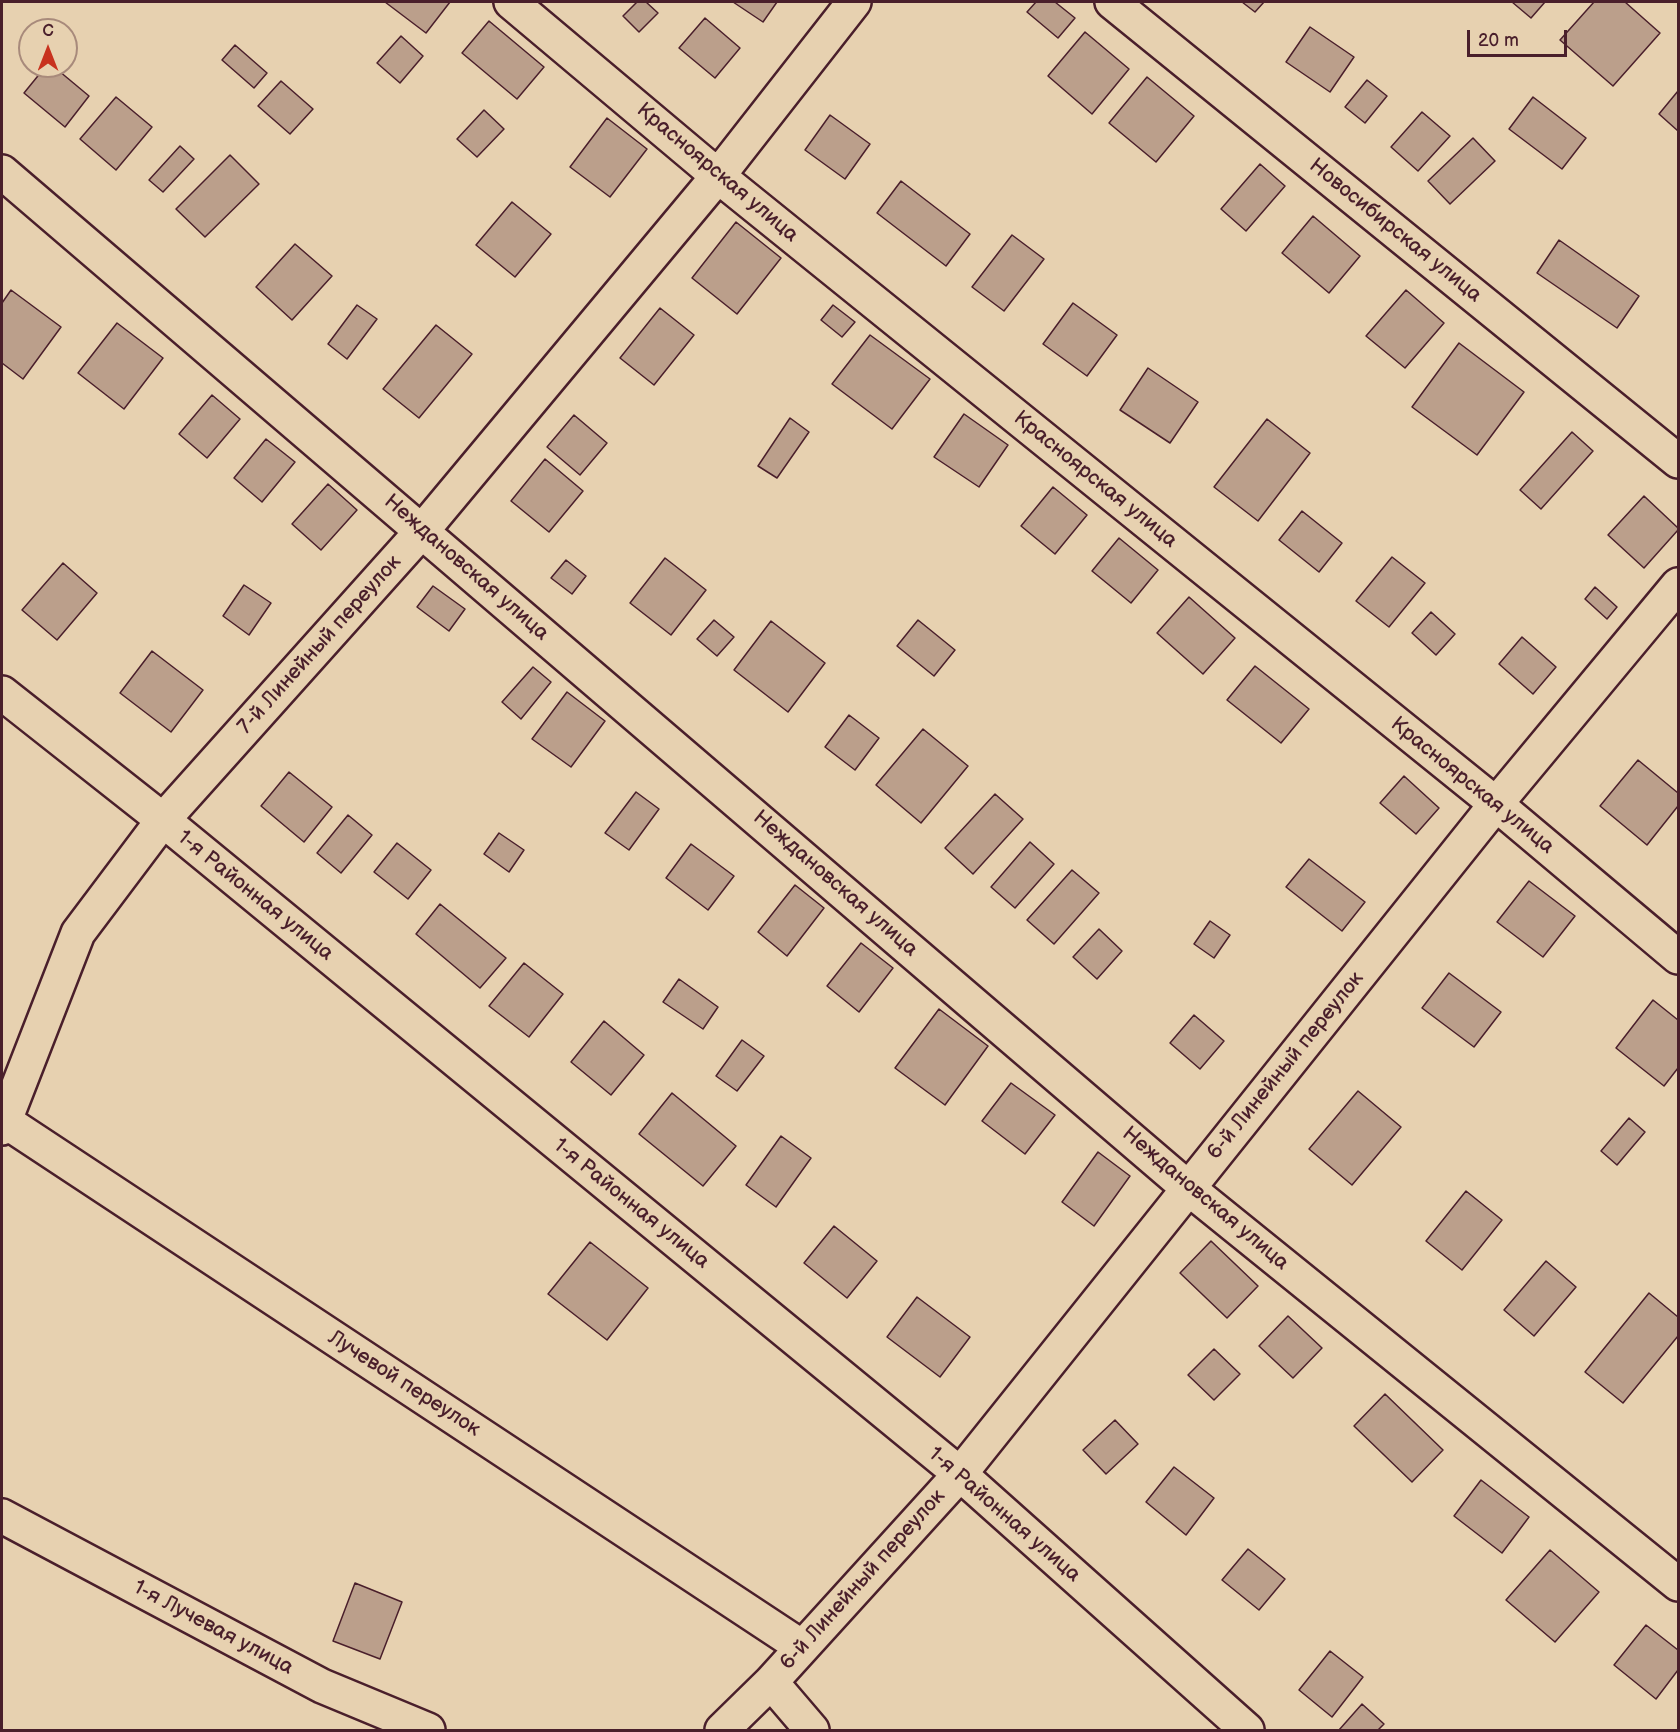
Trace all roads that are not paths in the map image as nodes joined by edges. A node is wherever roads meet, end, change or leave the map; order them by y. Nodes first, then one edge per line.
1 (512, 2) edge
2 (854, 2) edge
3 (1112, 2) edge
4 (2, 172) edge
5 (718, 176) junction
6 (1678, 461) edge
7 (422, 531) junction
8 (1678, 585) edge
9 (2, 693) edge
10 (1496, 804) junction
11 (163, 820) junction
12 (1678, 957) edge
13 (3, 1124) edge
14 (1188, 1188) junction
15 (960, 1474) junction
16 (2, 1516) edge
17 (1678, 1584) edge
18 (802, 1647) junction
19 (771, 1682) junction
20 (428, 1731) edge
21 (722, 1731) edge
22 (812, 1731) edge
23 (1247, 1731) edge

1 - 5 street, Красноярская улица
2 - 5 street, 7-й Линейный переулок
3 - 6 street, Новосибирская улица
4 - 7 street, Неждановская улица
5 - 7 street, 7-й Линейный переулок
5 - 10 street, Красноярская улица
7 - 11 street, 7-й Линейный переулок
7 - 14 street, Неждановская улица
8 - 10 street, 6-й Линейный переулок
9 - 11 street, 1-я Районная улица
10 - 12 street, Красноярская улица
10 - 14 street, 6-й Линейный переулок
11 - 13 street, 7-й Линейный переулок
11 - 15 street, 1-я Районная улица
13 - 18 street, Лучевой переулок
14 - 15 street, 6-й Линейный переулок
14 - 17 street, Неждановская улица
15 - 18 street, 6-й Линейный переулок
15 - 23 street, 1-я Районная улица
16 - 20 street, 1-я Лучевая улица
18 - 19 street, 6-й Линейный переулок
19 - 21 street, 6-й Линейный переулок
19 - 22 street

